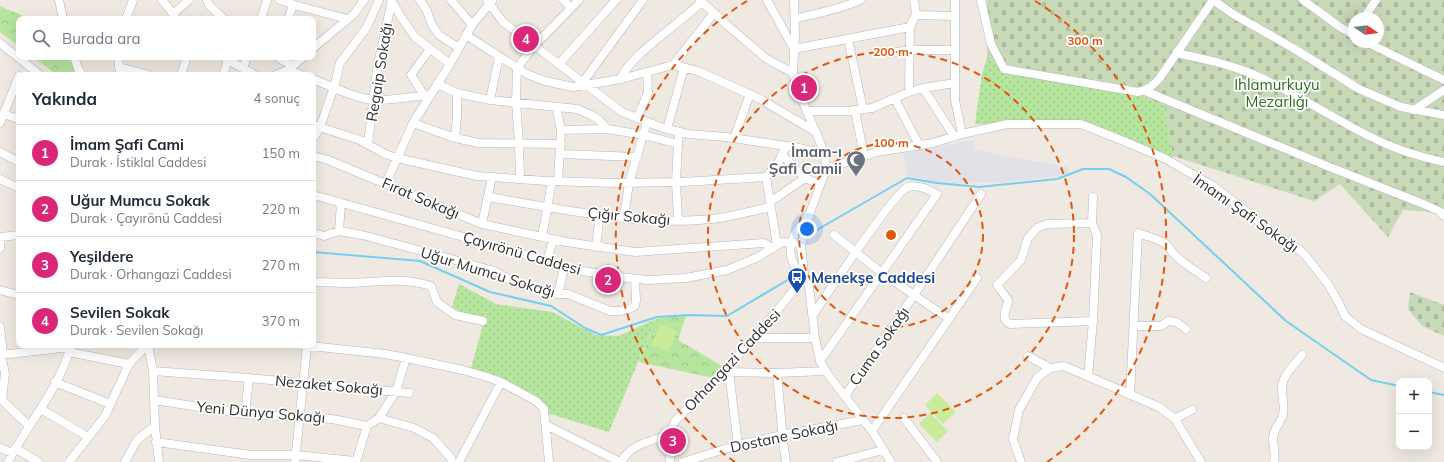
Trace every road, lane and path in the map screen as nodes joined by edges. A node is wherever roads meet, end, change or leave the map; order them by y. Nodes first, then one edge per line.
1 (59, 0) edge
2 (62, 0) edge
3 (133, 0) edge
4 (162, 0) edge
5 (189, 0) edge
6 (207, 0) edge
7 (268, 0) edge
8 (282, 0) edge
9 (309, 0) edge
10 (364, 0) edge
11 (379, 0) edge
12 (391, 0) edge
13 (420, 0) edge
14 (451, 0) edge
15 (563, 0) edge
16 (579, 0) edge
17 (616, 0) edge
18 (643, 0) edge
19 (767, 0) edge
20 (794, 0) edge
21 (860, 0) edge
22 (914, 0) edge
23 (955, 0) edge
24 (981, 0) edge
25 (1213, 0) edge
26 (1303, 0) edge
27 (1376, 0) edge
28 (490, 1) edge
29 (701, 1) edge
30 (292, 4) junction
31 (305, 8) junction
32 (571, 8) junction
33 (1368, 12) edge
34 (714, 13) junction
35 (62, 16) edge
36 (129, 16) edge
37 (174, 16) edge
38 (176, 16) edge
39 (221, 16) edge
40 (262, 16) edge
41 (289, 16) edge
42 (916, 16) junction
43 (955, 16) junction
44 (347, 19) junction
45 (795, 19) junction
46 (472, 25) junction
47 (910, 27) junction
48 (1348, 30) edge
49 (466, 35) junction
50 (848, 39) junction
51 (0, 43) edge
52 (316, 45) edge
53 (534, 46) junction
54 (459, 48) junction
55 (1378, 48) edge
56 (430, 49) junction
57 (794, 49) junction
58 (910, 50) junction
59 (955, 50) junction
60 (890, 53) dead end
61 (1176, 53) junction
62 (16, 56) edge
63 (499, 57) junction
64 (20, 60) edge
65 (75, 60) edge
66 (118, 60) edge
67 (186, 60) edge
68 (226, 60) edge
69 (229, 60) edge
70 (246, 60) edge
71 (281, 60) edge
72 (299, 60) edge
73 (24, 63) junction
74 (450, 64) junction
75 (559, 64) junction
76 (673, 65) junction
77 (243, 68) junction
78 (290, 68) junction
79 (517, 68) junction
80 (684, 68) junction
81 (119, 71) edge
82 (21, 72) edge
83 (36, 72) edge
84 (80, 72) edge
85 (182, 72) edge
86 (224, 72) edge
87 (250, 72) edge
88 (282, 72) edge
89 (296, 72) edge
90 (647, 72) junction
91 (792, 73) junction
92 (621, 79) junction
93 (316, 80) edge
94 (1444, 80) edge
95 (16, 83) edge
96 (955, 83) junction
97 (437, 84) junction
98 (585, 84) junction
99 (334, 87) junction
100 (923, 88) junction
101 (1444, 90) edge
102 (1145, 91) junction
103 (909, 92) junction
104 (457, 93) junction
105 (750, 94) junction
106 (427, 95) junction
107 (895, 99) junction
108 (373, 100) junction
109 (490, 100) junction
110 (516, 103) junction
111 (556, 107) junction
112 (859, 110) junction
113 (1414, 110) junction
114 (807, 111) junction
115 (3, 114) junction
116 (1444, 114) edge
117 (16, 118) edge
118 (637, 118) junction
119 (648, 122) junction
120 (0, 123) edge
121 (413, 123) junction
122 (316, 126) edge
123 (607, 129) junction
124 (561, 130) junction
125 (667, 130) junction
126 (679, 132) junction
127 (816, 132) junction
128 (644, 135) junction
129 (958, 135) junction
130 (455, 138) junction
131 (734, 138) junction
132 (368, 144) junction
133 (519, 144) junction
134 (561, 144) junction
135 (678, 144) junction
136 (919, 145) junction
137 (786, 146) junction
138 (0, 152) edge
139 (560, 154) junction
140 (825, 154) junction
141 (782, 155) junction
142 (864, 156) junction
143 (316, 157) edge
144 (637, 157) junction
145 (397, 158) junction
146 (16, 160) edge
147 (1444, 162) edge
148 (826, 169) junction
149 (492, 177) junction
150 (766, 177) junction
151 (805, 178) junction
152 (520, 179) junction
153 (0, 180) edge
154 (555, 181) junction
155 (676, 182) junction
156 (386, 183) junction
157 (629, 183) junction
158 (820, 184) junction
159 (16, 187) edge
160 (981, 194) dead end
161 (316, 196) edge
162 (488, 197) junction
163 (1093, 197) dead end
164 (341, 203) junction
165 (770, 204) junction
166 (549, 207) junction
167 (600, 214) junction
168 (1444, 216) edge
169 (624, 218) junction
170 (678, 220) junction
171 (1092, 223) junction
172 (482, 224) junction
173 (339, 231) junction
174 (316, 234) edge
175 (16, 235) edge
176 (834, 235) dead end
177 (1, 237) edge
178 (542, 237) junction
179 (553, 240) junction
180 (775, 246) junction
181 (596, 247) junction
182 (795, 247) junction
183 (0, 248) edge
184 (856, 252) junction
185 (802, 257) junction
186 (547, 262) junction
187 (794, 262) junction
188 (564, 268) junction
189 (882, 274) junction
190 (800, 277) junction
191 (635, 278) junction
192 (977, 278) dead end
193 (1206, 278) dead end
194 (316, 282) edge
195 (0, 290) edge
196 (16, 293) edge
197 (558, 294) junction
198 (914, 296) junction
199 (813, 315) junction
200 (949, 319) junction
201 (483, 321) dead end
202 (1093, 321) junction
203 (1134, 326) junction
204 (0, 327) edge
205 (1186, 329) dead end
206 (755, 338) junction
207 (815, 338) junction
208 (316, 346) edge
209 (32, 348) edge
210 (70, 348) edge
211 (145, 348) edge
212 (149, 348) edge
213 (304, 348) edge
214 (1302, 355) dead end
215 (1028, 356) dead end
216 (406, 358) junction
217 (2, 359) edge
218 (820, 360) junction
219 (129, 364) junction
220 (1050, 368) junction
221 (1444, 368) edge
222 (153, 371) junction
223 (826, 371) junction
224 (726, 372) junction
225 (777, 373) junction
226 (1088, 376) junction
227 (249, 378) junction
228 (55, 382) junction
229 (501, 382) junction
230 (303, 383) junction
231 (396, 391) junction
232 (409, 393) dead end
233 (1130, 395) junction
234 (845, 396) junction
235 (1, 400) edge
236 (154, 400) junction
237 (110, 404) junction
238 (41, 409) junction
239 (1192, 410) dead end
240 (245, 414) junction
241 (300, 417) junction
242 (379, 418) junction
243 (904, 418) dead end
244 (1175, 419) junction
245 (863, 420) junction
246 (546, 425) junction
247 (29, 426) junction
248 (155, 426) junction
249 (367, 426) junction
250 (872, 431) junction
251 (669, 435) junction
252 (782, 435) junction
253 (88, 437) junction
254 (156, 442) junction
255 (738, 445) junction
256 (0, 448) edge
257 (14, 450) junction
258 (883, 450) junction
259 (296, 458) edge
260 (356, 461) edge
261 (8, 462) edge
262 (38, 462) edge
263 (69, 462) edge
264 (125, 462) edge
265 (159, 462) edge
266 (452, 462) edge
267 (459, 462) edge
268 (549, 462) edge
269 (620, 462) edge
270 (670, 462) edge
271 (683, 462) edge
272 (786, 462) edge
273 (837, 462) edge
274 (891, 462) edge
275 (937, 462) edge
276 (1021, 462) edge
277 (1201, 462) edge
278 (1274, 462) edge

1 - 2 street
1 - 35 street
3 - 36 street
4 - 37 street
5 - 38 street
6 - 39 street
7 - 40 street
8 - 30 street
9 - 31 street
10 - 44 street
11 - 99 street
12 - 56 street
12 - 108 street, Regaip Sokağı
13 - 54 street
14 - 46 street
15 - 32 street
16 - 32 street
17 - 75 street
18 - 98 street
19 - 57 street
20 - 45 street
21 - 45 street
22 - 42 street
23 - 43 street
24 - 102 street
25 - 61 street
25 - 113 street
26 - 48 street
27 - 33 street
28 - 46 street
28 - 53 street
29 - 34 street
29 - 92 street
30 - 31 street
30 - 41 street
31 - 44 street
32 - 53 street
34 - 76 street
34 - 91 street
42 - 43 street
42 - 47 street
43 - 59 street
44 - 52 street
45 - 57 street
46 - 49 street
47 - 50 street
47 - 58 street
49 - 54 street
49 - 63 street
50 - 57 street
50 - 112 street
51 - 62 street
53 - 75 street
53 - 79 street
54 - 74 street
55 - 94 street
56 - 74 street
56 - 106 street
57 - 91 street
58 - 59 street
58 - 60 street
58 - 103 street
59 - 96 street
61 - 102 street
61 - 147 street
63 - 79 street
63 - 109 street
64 - 73 street
65 - 84 street
66 - 81 street
67 - 85 street
68 - 86 street
69 - 77 street
70 - 77 street
71 - 78 street
72 - 78 street
73 - 82 street
73 - 83 street
74 - 97 street
75 - 98 street
76 - 80 street
76 - 90 street
77 - 87 street
78 - 88 street
78 - 89 street
79 - 98 street
79 - 110 street
80 - 105 street
80 - 125 street
90 - 92 street
90 - 118 street
91 - 114 street
92 - 98 street
93 - 99 street
95 - 115 street
96 - 100 street
96 - 129 street
97 - 104 street
97 - 106 street
98 - 118 street
99 - 108 street
99 - 122 street
100 - 103 street
100 - 129 street
101 - 113 street
102 - 168 street
103 - 107 street
104 - 109 street
104 - 130 street
105 - 127 street
105 - 131 street
106 - 108 street
106 - 121 street
107 - 112 street
107 - 136 street
108 - 132 street, Regaip Sokağı
109 - 110 street
110 - 111 street
110 - 133 street
111 - 123 street
111 - 124 street
112 - 114 street
112 - 142 street
113 - 116 street
114 - 127 street
115 - 117 street
115 - 120 street
118 - 119 street
119 - 125 street
119 - 128 street
121 - 130 street
121 - 145 street
122 - 132 street
123 - 124 street
123 - 128 street
124 - 134 street
125 - 126 street
126 - 131 street
126 - 135 street
127 - 140 street
128 - 135 street
128 - 144 street
129 - 136 street, İmamı Şafi Sokağı
129 - 221 street, İmamı Şafi Sokağı
130 - 133 street
131 - 137 street
132 - 145 street
133 - 134 street
133 - 152 street
134 - 139 street
135 - 155 street
136 - 142 street, İmamı Şafi Sokağı
137 - 140 street
137 - 141 street
138 - 146 street
139 - 144 street
139 - 154 street
140 - 148 street
141 - 150 street
141 - 151 street
142 - 148 street, İmamı Şafi Sokağı
143 - 156 street, Fırat Sokağı
144 - 157 street
145 - 149 street
145 - 156 street
148 - 158 street
149 - 152 street
149 - 162 street
150 - 155 street
150 - 165 street
151 - 158 street
151 - 165 street, Çığır Sokağı
152 - 154 street
153 - 159 street
154 - 157 street
154 - 166 street
155 - 157 street
155 - 170 street
156 - 172 street, Fırat Sokağı
157 - 169 street
158 - 182 street
160 - 198 street, Cuma Sokağı
161 - 164 street, Çayırönü Caddesi
162 - 166 street, Çığır Sokağı
162 - 172 street
163 - 171 street
164 - 173 street
164 - 186 street, Çayırönü Caddesi
165 - 170 street, Çığır Sokağı
165 - 180 street
166 - 167 street, Çığır Sokağı
166 - 178 street
167 - 169 street, Çığır Sokağı
167 - 181 street
169 - 170 street, Çığır Sokağı
171 - 202 street
171 - 202 street
172 - 178 street, Fırat Sokağı
173 - 174 street, Uğur Mumcu Sokağı
173 - 197 street, Uğur Mumcu Sokağı
175 - 177 street
176 - 184 street
177 - 183 street
178 - 179 street, Fırat Sokağı
179 - 181 street, Fırat Sokağı
179 - 186 street
180 - 181 street, Fırat Sokağı
180 - 182 street
180 - 191 street, Çayırönü Caddesi
182 - 185 street
182 - 187 street
184 - 189 street
184 - 189 street
184 - 199 street
185 - 187 street
185 - 190 street
186 - 188 street, Çayırönü Caddesi
187 - 190 street
188 - 191 street, Çayırönü Caddesi
188 - 197 street
189 - 198 street
189 - 218 street
190 - 199 street
190 - 206 street, Orhangazi Caddesi
191 - 197 street, Uğur Mumcu Sokağı
192 - 200 street
193 - 203 street
194 - 201 street
195 - 196 street
198 - 200 street
198 - 234 street, Cuma Sokağı
199 - 207 street
200 - 250 street
202 - 226 street
203 - 205 street
203 - 233 street
204 - 217 street
206 - 207 street
206 - 224 street, Orhangazi Caddesi
207 - 218 street
208 - 216 street
209 - 210 street
209 - 217 street
210 - 219 street
210 - 228 street
211 - 219 street
212 - 222 street
213 - 230 street
214 - 278 street
215 - 220 street
216 - 229 street
216 - 231 street
217 - 235 street
218 - 223 street
219 - 237 street
220 - 226 street
220 - 276 street
222 - 227 street, Nezaket Sokağı
222 - 236 street
223 - 225 street
223 - 234 street
224 - 225 street
224 - 251 street, Orhangazi Caddesi
224 - 255 street
225 - 252 street
226 - 233 street
227 - 230 street, Nezaket Sokağı
227 - 240 street
228 - 237 street
228 - 238 street
229 - 246 street
229 - 267 street
230 - 231 street, Nezaket Sokağı
230 - 241 street
231 - 232 street, Nezaket Sokağı
231 - 242 street
233 - 244 street
234 - 245 street
235 - 247 street
236 - 240 street, Yeni Dünya Sokağı
236 - 248 street
237 - 253 street
238 - 247 street
238 - 253 street
239 - 244 street
240 - 241 street, Yeni Dünya Sokağı
241 - 249 street, Yeni Dünya Sokağı
241 - 259 street
242 - 249 street
242 - 266 street
243 - 275 street
244 - 277 street
245 - 250 street
245 - 252 street, Dostane Sokağı
246 - 268 street
246 - 269 street
247 - 257 street
248 - 254 street
248 - 264 street
249 - 260 street
250 - 258 street
251 - 269 street
251 - 270 street
252 - 255 street, Dostane Sokağı
252 - 272 street
253 - 263 street
254 - 259 street
254 - 265 street
255 - 271 street, Dostane Sokağı
256 - 257 street
257 - 261 street
257 - 262 street
258 - 273 street
258 - 274 street
259 - 260 street

